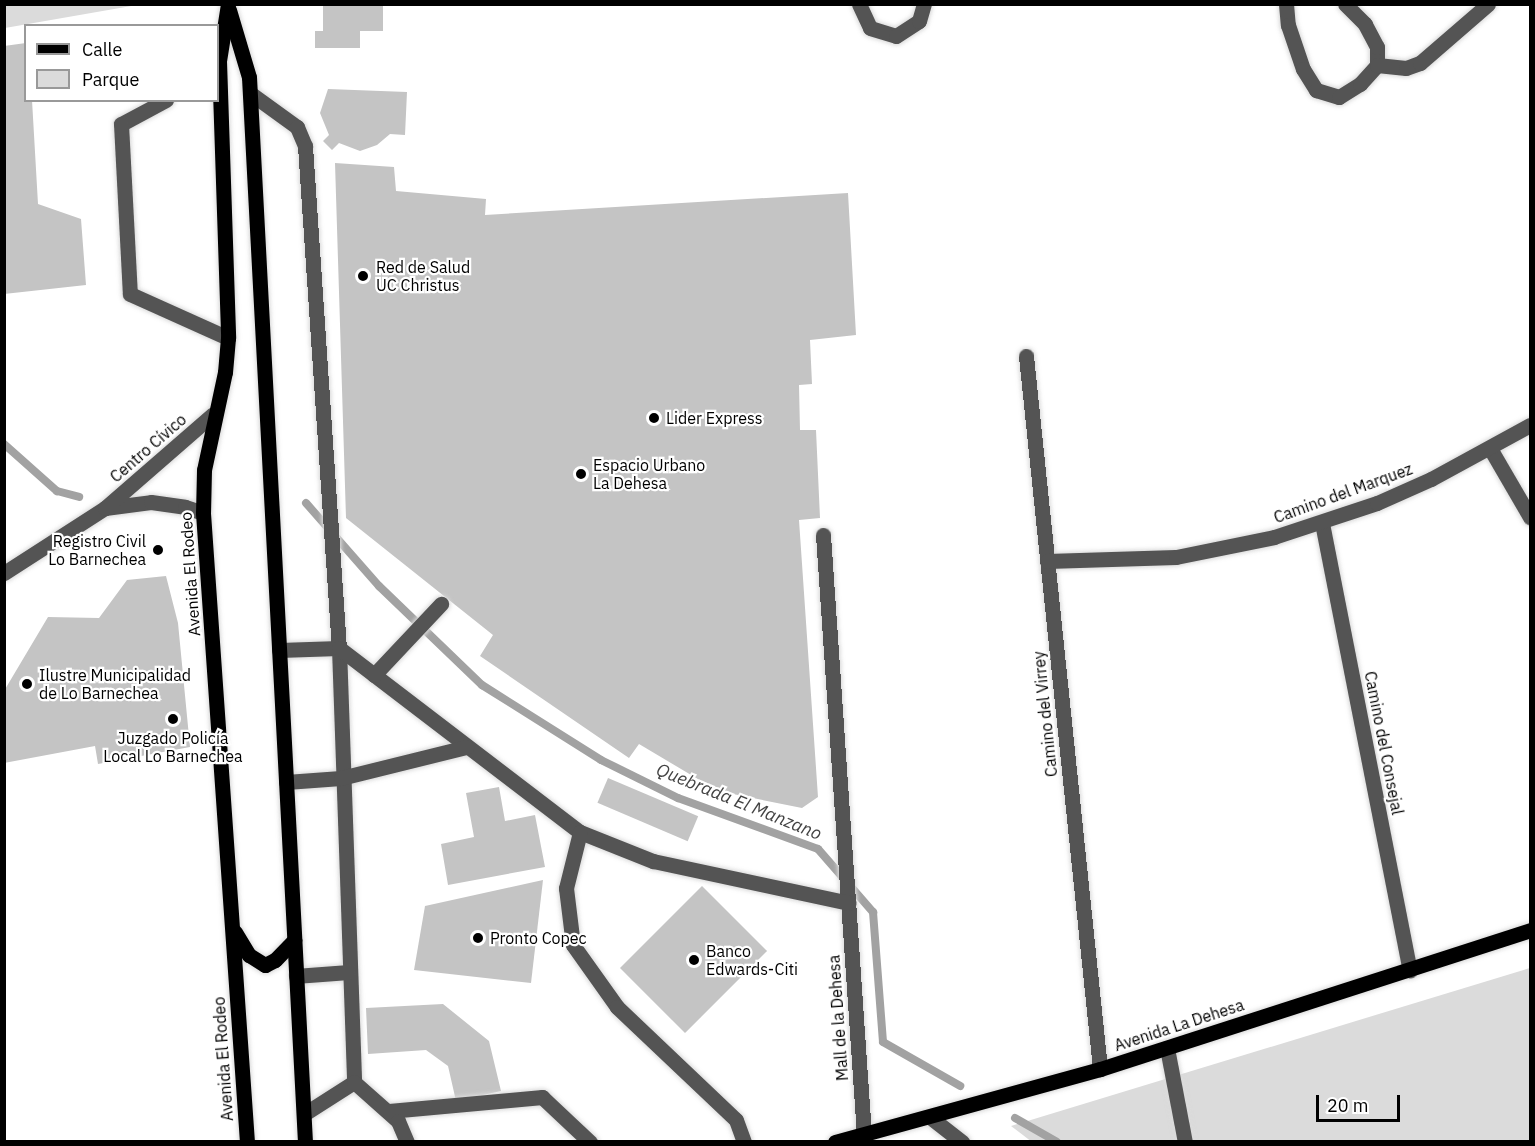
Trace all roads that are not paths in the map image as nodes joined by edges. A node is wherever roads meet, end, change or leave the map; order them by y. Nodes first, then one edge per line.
1 (859, 4) edge
2 (924, 4) edge
3 (1286, 4) edge
4 (1345, 4) edge
5 (1488, 4) edge
6 (228, 6) edge
7 (1377, 65) junction
8 (219, 67) edge
9 (250, 93) junction
10 (219, 100) edge
11 (162, 102) edge
12 (228, 338) junction
13 (1026, 356) dead end
14 (213, 414) junction
15 (1530, 425) edge
16 (1491, 450) junction
17 (105, 508) junction
18 (203, 513) junction
19 (1530, 517) edge
20 (1322, 523) junction
21 (823, 535) dead end
22 (1047, 561) junction
23 (4, 573) edge
24 (441, 604) dead end
25 (339, 648) junction
26 (279, 650) junction
27 (374, 675) junction
28 (466, 747) junction
29 (341, 778) junction
30 (286, 782) junction
31 (580, 832) junction
32 (848, 900) junction
33 (232, 926) junction
34 (1530, 930) edge
35 (294, 940) junction
36 (1410, 970) junction
37 (348, 972) junction
38 (296, 976) junction
39 (1167, 1048) junction
40 (1100, 1069) junction
41 (354, 1082) junction
42 (389, 1111) junction
43 (304, 1114) junction
44 (930, 1117) junction
45 (864, 1135) junction
46 (247, 1142) edge
47 (305, 1142) edge
48 (407, 1142) edge
49 (590, 1142) edge
50 (744, 1142) edge
51 (836, 1142) edge
52 (962, 1142) edge
53 (1185, 1142) edge

1 - 2 street
3 - 7 street
4 - 7 street
5 - 7 street
6 - 8 main road, Avenida El Rodeo
6 - 9 main road, Avenida El Rodeo
9 - 25 street
9 - 26 main road, Avenida El Rodeo
10 - 12 main road, Avenida El Rodeo
11 - 12 street
12 - 14 main road, Avenida El Rodeo
13 - 22 street, Camino del Virrey
14 - 17 street, Centro Cívico
14 - 18 main road, Avenida El Rodeo
15 - 16 street, Camino del Marquez
16 - 19 street
16 - 20 street, Camino del Marquez
17 - 18 street, Centro Cívico
17 - 23 street, Centro Cívico
18 - 33 main road, Avenida El Rodeo
20 - 22 street, Camino del Marquez
20 - 36 street, Camino del Consejal
21 - 32 street, Mall de la Dehesa
22 - 40 street, Camino del Virrey
24 - 27 street
25 - 26 street
25 - 27 street
25 - 29 street
26 - 30 main road, Avenida El Rodeo
27 - 28 street
28 - 29 street
28 - 31 street
29 - 30 street
29 - 37 street
30 - 35 main road, Avenida El Rodeo
31 - 32 street
31 - 50 street
32 - 45 street, Mall de la Dehesa
33 - 35 main road
33 - 46 main road, Avenida El Rodeo
34 - 36 main road, Avenida La Dehesa
35 - 38 main road, Avenida El Rodeo
36 - 39 main road, Avenida La Dehesa
37 - 38 street
37 - 41 street
38 - 43 main road, Avenida El Rodeo
39 - 40 main road, Avenida La Dehesa
39 - 53 street
40 - 44 main road, Avenida La Dehesa
41 - 42 street
41 - 43 street
42 - 48 street
42 - 49 street
43 - 47 main road, Avenida El Rodeo
44 - 45 main road, Avenida La Dehesa
44 - 52 street
45 - 51 main road, Avenida La Dehesa

